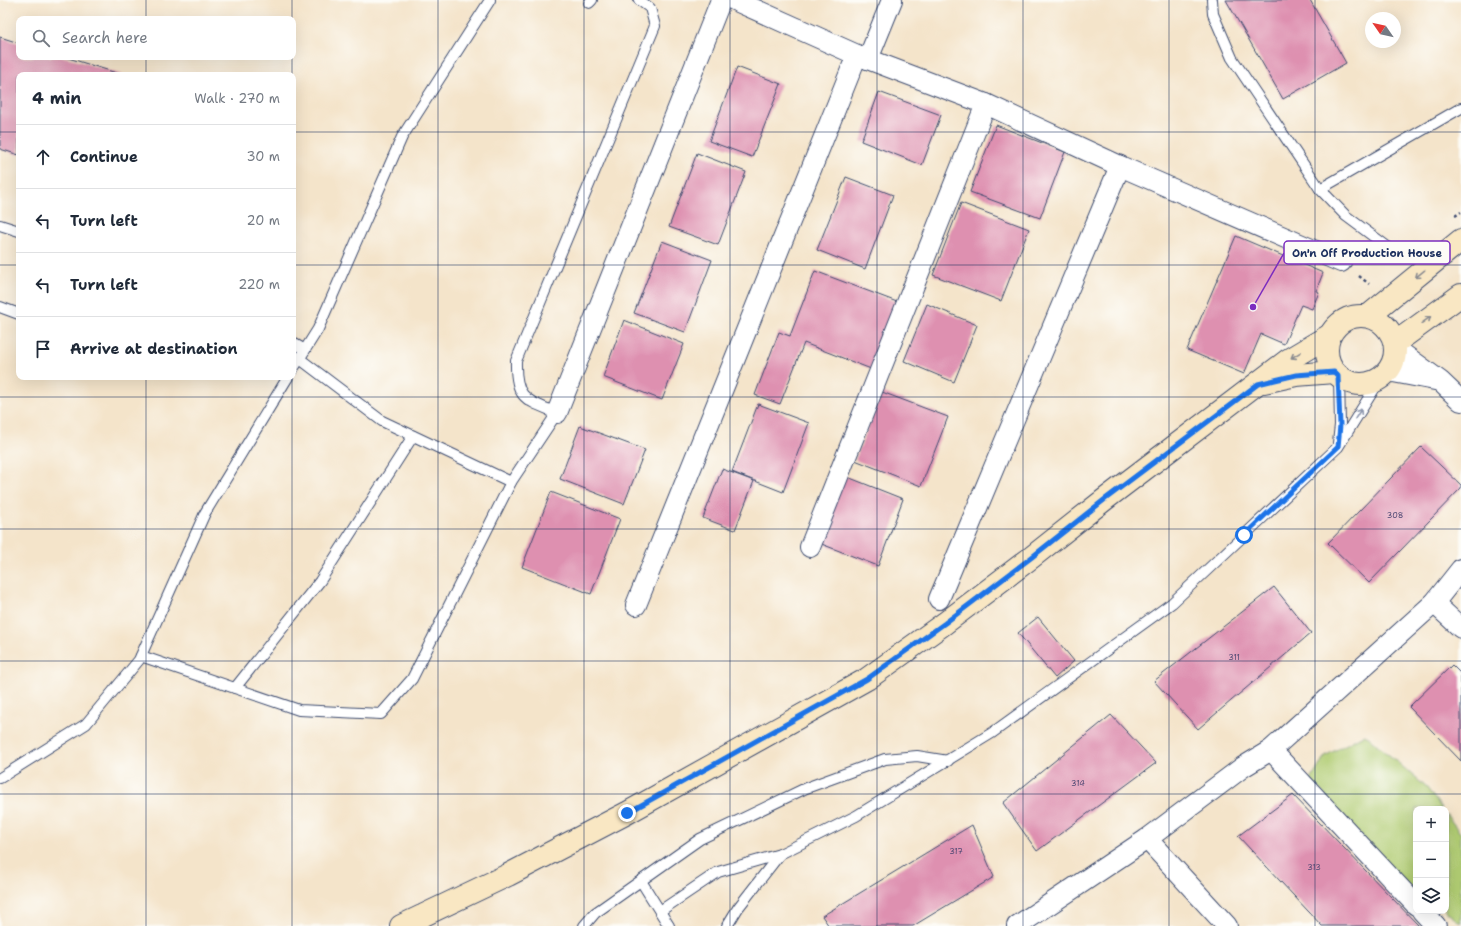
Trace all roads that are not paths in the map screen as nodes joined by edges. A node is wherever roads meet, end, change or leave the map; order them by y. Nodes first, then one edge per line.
1 (490, 0) edge
2 (639, 0) edge
3 (720, 0) edge
4 (734, 0) edge
5 (892, 0) edge
6 (1212, 0) edge
7 (863, 57) junction
8 (986, 104) junction
9 (1461, 108) edge
10 (1120, 166) junction
11 (1320, 189) junction
12 (0, 225) edge
13 (16, 230) edge
14 (1461, 240) edge
15 (1389, 248) dead end
16 (1342, 262) dead end
17 (1461, 295) edge
18 (0, 307) edge
19 (16, 313) edge
20 (1368, 316) junction
21 (1330, 335) junction
22 (1395, 346) junction
23 (296, 347) edge
24 (302, 354) junction
25 (296, 364) edge
26 (1336, 374) junction
27 (1384, 375) junction
28 (286, 380) edge
29 (1440, 381) junction
30 (1258, 384) junction
31 (1461, 401) edge
32 (557, 413) junction
33 (413, 436) junction
34 (1338, 447) junction
35 (511, 482) junction
36 (810, 547) dead end
37 (1461, 569) edge
38 (939, 599) dead end
39 (1434, 603) junction
40 (636, 605) dead end
41 (1461, 628) edge
42 (141, 656) junction
43 (236, 688) junction
44 (1271, 750) junction
45 (948, 761) junction
46 (0, 778) edge
47 (1147, 839) junction
48 (780, 854) junction
49 (641, 881) junction
50 (1413, 902) edge
51 (660, 911) junction
52 (1425, 914) edge
53 (401, 926) edge
54 (584, 926) edge
55 (669, 926) edge
56 (727, 926) edge
57 (1017, 926) edge
58 (1227, 926) edge
59 (1436, 926) edge

1 - 24 lane
2 - 32 lane
3 - 32 street
4 - 7 street
5 - 7 street
6 - 11 lane
7 - 8 street
7 - 40 street
8 - 10 street
8 - 36 street
9 - 11 lane
10 - 16 street
10 - 38 street
11 - 15 lane
12 - 13 lane
14 -> 20 street
22 -> 17 street
18 - 19 lane
20 - 21 street
20 - 22 street
21 - 26 street
21 -> 30 street
22 - 27 street
22 - 29 street
23 - 24 lane
24 - 25 lane
24 - 33 lane
26 - 27 street
26 - 30 street
26 - 34 lane
27 - 29 street
34 -> 27 lane
28 - 42 lane
29 - 31 street
30 - 53 street
32 - 35 lane
33 - 35 lane
33 - 43 lane
34 - 45 lane
35 - 43 lane
37 - 39 street
39 - 41 street
39 - 44 street
42 - 43 lane
42 - 46 lane
44 - 47 street
44 - 50 street
45 - 48 lane
45 - 49 lane
47 - 57 street
47 - 58 street
48 - 51 lane
48 - 56 lane
49 - 51 lane
49 - 54 lane
51 - 55 lane
52 - 59 street

